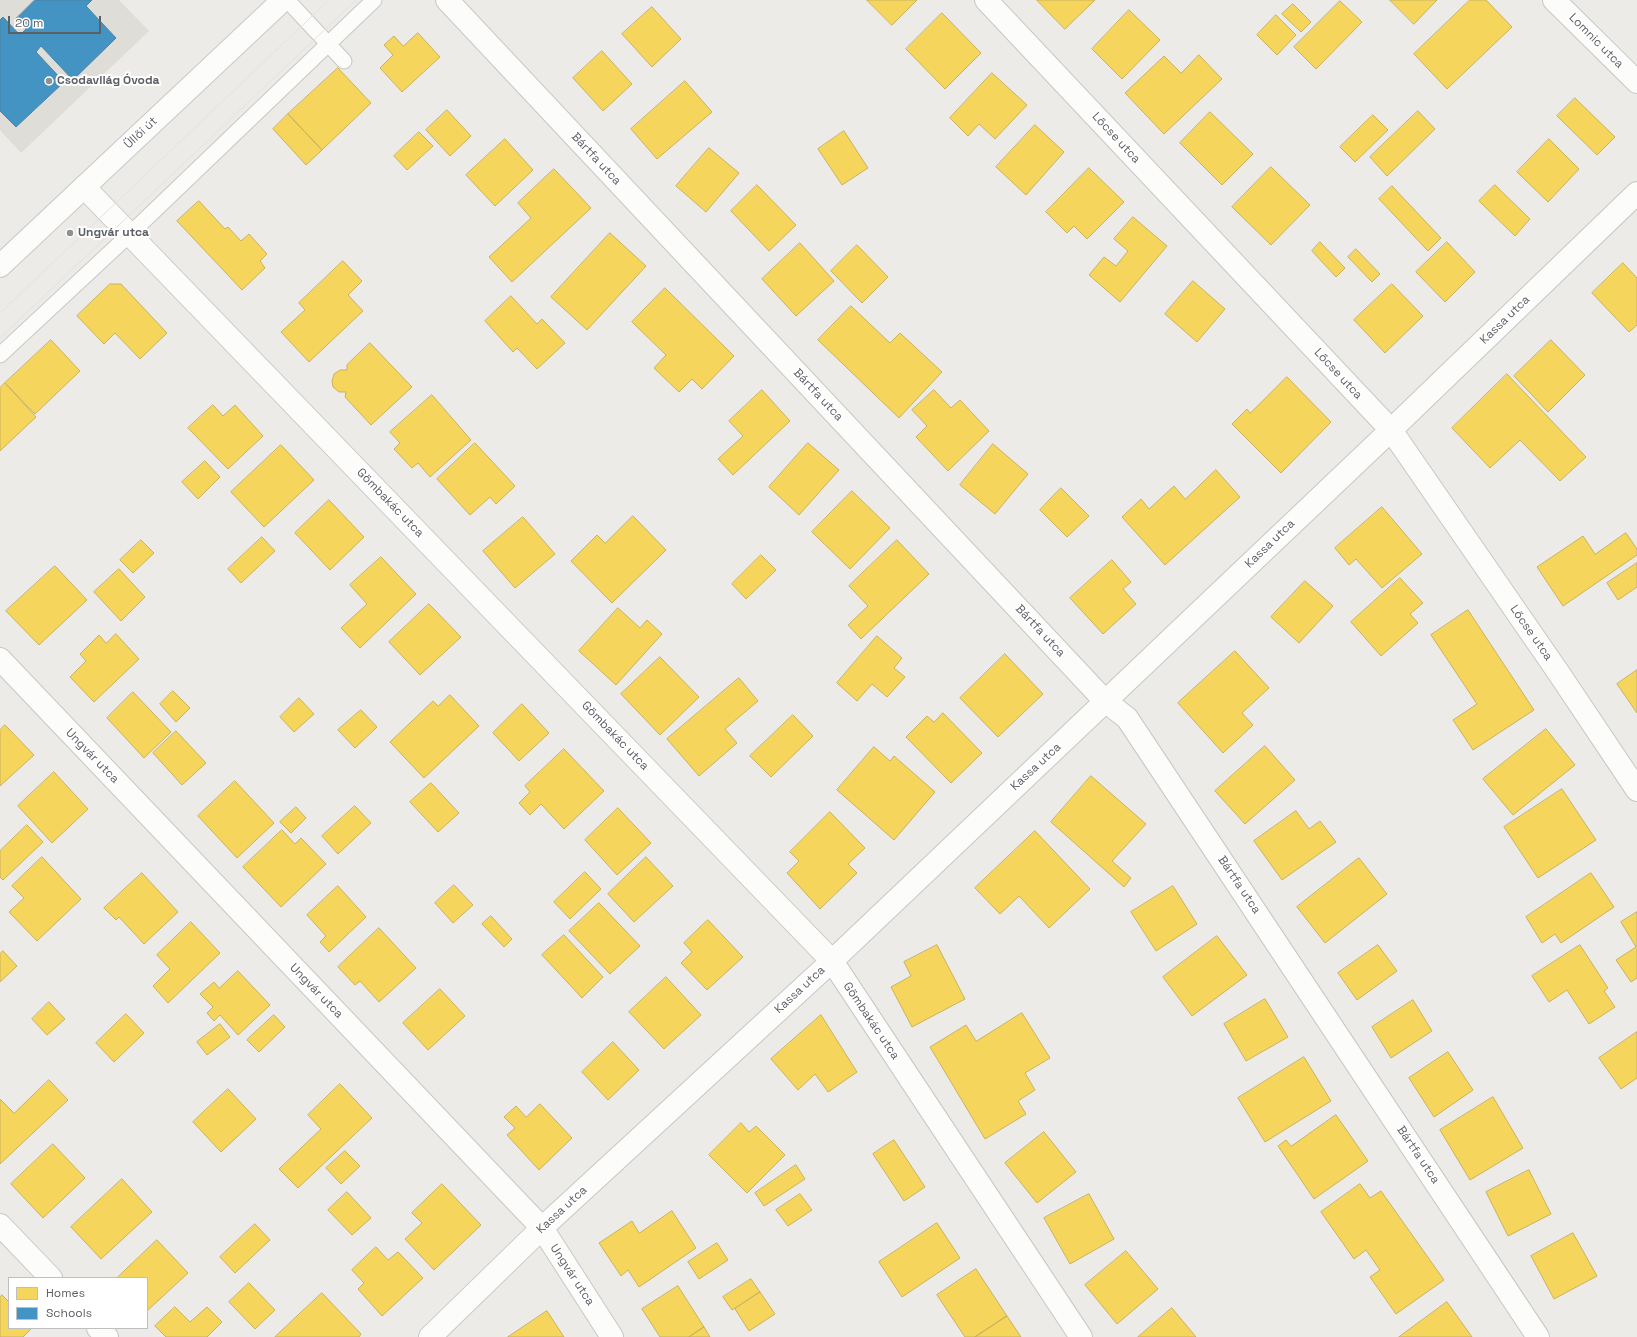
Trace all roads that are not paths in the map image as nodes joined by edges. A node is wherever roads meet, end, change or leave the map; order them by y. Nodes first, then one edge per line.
1 (283, 0) edge
2 (287, 0) edge
3 (374, 0) edge
4 (447, 0) edge
5 (986, 0) edge
6 (1554, 0) edge
7 (328, 43) junction
8 (344, 62) dead end
9 (1637, 82) edge
10 (84, 187) junction
11 (1637, 193) edge
12 (130, 234) junction
13 (0, 266) edge
14 (0, 355) edge
15 (1391, 430) junction
16 (0, 659) edge
17 (1105, 701) junction
18 (1637, 790) edge
19 (832, 961) junction
20 (0, 1225) edge
21 (542, 1228) junction
22 (49, 1277) edge
23 (99, 1329) edge
24 (107, 1337) edge
25 (430, 1337) edge
26 (612, 1337) edge
27 (1081, 1337) edge
28 (1538, 1337) edge

1 - 10 street, Üllői út
2 - 7 lane
3 - 7 lane
4 - 17 street, Bártfa utca
5 - 15 street, Lőcse utca
6 - 9 street, Lomnic utca
7 - 8 lane
7 - 12 lane
10 - 12 street, Gömbakác utca
10 - 13 street, Üllői út
11 - 15 street, Kassa utca
12 - 14 lane
12 - 19 street, Gömbakác utca
15 - 17 street, Kassa utca
15 - 18 street, Lőcse utca
16 - 21 street, Ungvár utca
17 - 19 street, Kassa utca
17 - 28 street, Bártfa utca
19 - 21 street, Kassa utca
19 - 27 street, Gömbakác utca
20 - 22 street
21 - 25 street, Kassa utca
21 - 26 street, Ungvár utca
23 - 24 street

